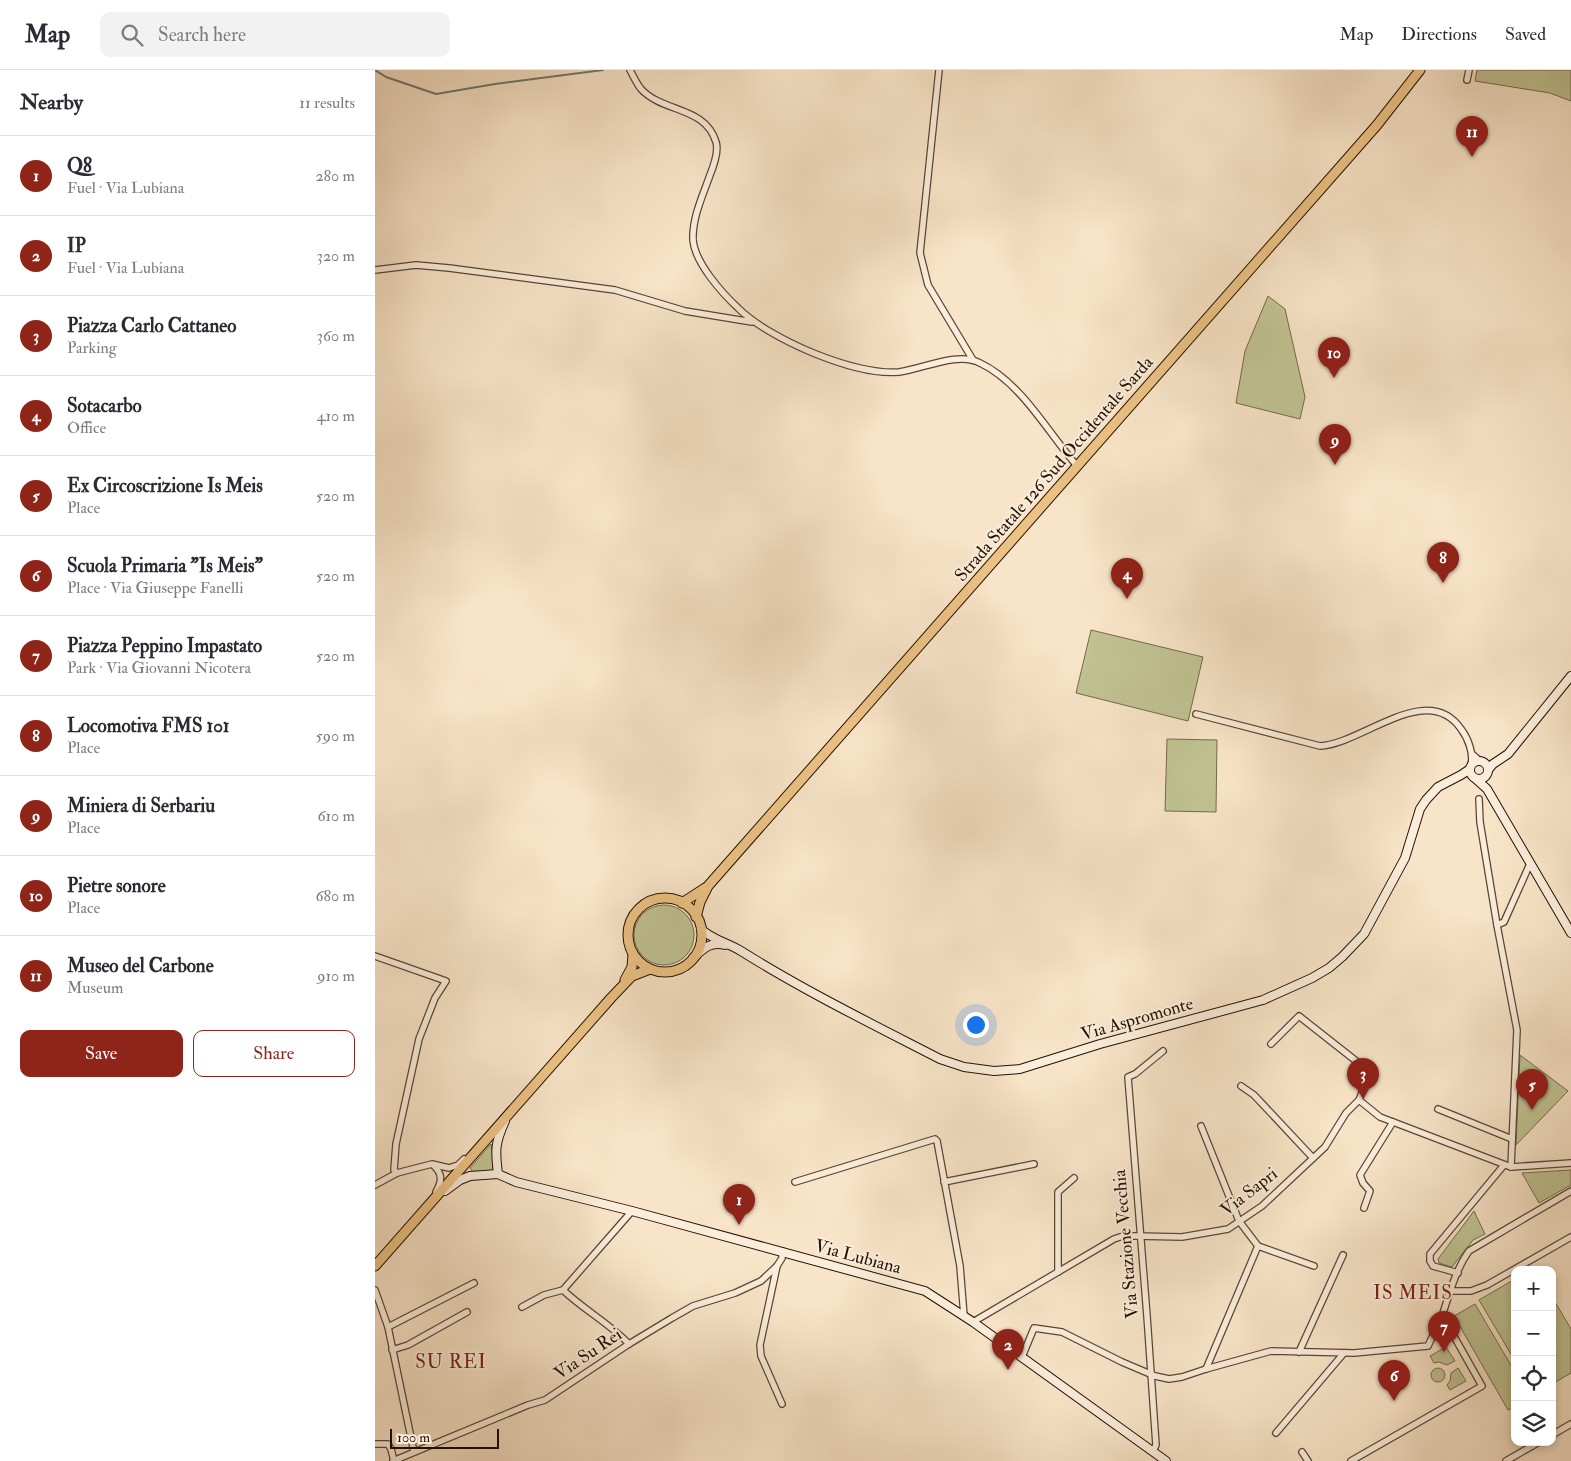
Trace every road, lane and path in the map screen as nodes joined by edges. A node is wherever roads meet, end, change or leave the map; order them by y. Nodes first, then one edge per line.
1 (630, 70) edge
2 (939, 70) edge
3 (1420, 70) edge
4 (1469, 70) edge
5 (1467, 80) dead end
6 (375, 270) edge
7 (754, 323) junction
8 (973, 360) junction
9 (1078, 466) junction
10 (1571, 676) edge
11 (1196, 714) dead end
12 (1470, 750) junction
13 (1470, 767) junction
14 (1485, 768) junction
15 (1461, 775) junction
16 (1475, 778) junction
17 (1487, 789) junction
18 (1479, 799) dead end
19 (1531, 865) junction
20 (708, 886) junction
21 (682, 902) junction
22 (696, 916) junction
23 (1497, 925) junction
24 (701, 928) junction
25 (1571, 933) edge
26 (736, 948) junction
27 (633, 954) junction
28 (375, 956) edge
29 (693, 958) junction
30 (650, 968) junction
31 (617, 992) junction
32 (1271, 1044) dead end
33 (1163, 1051) dead end
34 (1241, 1086) dead end
35 (1359, 1100) junction
36 (1438, 1109) dead end
37 (508, 1115) junction
38 (1393, 1122) junction
39 (1201, 1126) dead end
40 (1512, 1139) junction
41 (485, 1142) junction
42 (1313, 1158) junction
43 (432, 1164) junction
44 (1034, 1164) dead end
45 (1571, 1164) edge
46 (1508, 1166) junction
47 (397, 1173) junction
48 (498, 1174) junction
49 (1074, 1178) dead end
50 (795, 1182) dead end
51 (944, 1182) junction
52 (375, 1186) edge
53 (1571, 1191) edge
54 (428, 1206) junction
55 (1364, 1208) dead end
56 (632, 1211) junction
57 (1239, 1221) junction
58 (1140, 1237) junction
59 (1571, 1237) edge
60 (1259, 1246) junction
61 (782, 1251) junction
62 (1343, 1255) dead end
63 (376, 1262) edge
64 (777, 1266) junction
65 (1314, 1266) dead end
66 (1058, 1272) junction
67 (1458, 1273) junction
68 (474, 1283) dead end
69 (375, 1290) edge
70 (563, 1290) junction
71 (1450, 1291) junction
72 (522, 1307) dead end
73 (467, 1312) dead end
74 (1442, 1315) junction
75 (964, 1316) junction
76 (973, 1322) junction
77 (388, 1327) junction
78 (629, 1344) junction
79 (392, 1350) junction
80 (1299, 1352) junction
81 (1344, 1353) junction
82 (1022, 1357) junction
83 (1206, 1369) junction
84 (1150, 1374) junction
85 (782, 1404) dead end
86 (1571, 1424) edge
87 (1556, 1433) edge
88 (1276, 1434) dead end
89 (375, 1444) edge
90 (1532, 1446) edge
91 (1153, 1451) junction
92 (414, 1452) junction
93 (1302, 1452) dead end
94 (393, 1461) edge
95 (1165, 1461) edge
96 (1308, 1461) edge
97 (1351, 1461) edge
98 (1506, 1461) edge

1 - 7 street
2 - 8 street
3 - 9 main road, Strada Statale 126 Sud Occidentale Sarda
4 - 5 street
6 - 7 street
7 - 8 street
8 - 9 street
9 - 20 main road, Strada Statale 126 Sud Occidentale Sarda
10 - 14 main road
11 - 12 street
12 - 13 street
12 - 14 street
13 - 14 main road, Via Aspromonte
13 - 15 main road, Via Aspromonte
13 - 16 main road
14 - 16 main road
14 - 17 main road
15 - 16 main road
15 - 26 main road, Via Aspromonte
16 - 17 main road
17 - 19 main road
18 - 23 street
19 - 23 street
19 - 25 main road
20 - 21 main road
20 - 22 main road
21 - 22 main road
21 - 27 main road
22 - 24 main road
23 - 40 street
24 - 26 main road, Via Aspromonte
24 - 29 main road
26 - 29 main road, Via Aspromonte
27 - 30 main road
27 - 31 main road
28 - 47 street
29 - 30 main road
30 - 31 main road
31 - 37 main road
32 - 35 street
33 - 58 street, Via Stazione Vecchia
34 - 42 street
35 - 38 street
35 - 42 street, Via Sapri
36 - 40 street
37 - 41 main road
37 - 48 main road
38 - 46 street
38 - 55 street
39 - 57 street
40 - 46 street
41 - 43 street
41 - 54 main road
42 - 57 street, Via Sapri
43 - 47 street
43 - 54 street
44 - 51 street
45 - 46 street
46 - 67 street
47 - 52 street
48 - 54 main road, Via Lubiana
48 - 56 main road, Via Lubiana
49 - 66 street
50 - 51 street
51 - 75 street
53 - 67 street
54 - 63 main road
56 - 61 main road, Via Lubiana
56 - 70 street
57 - 58 street, Via Sapri
57 - 60 street
58 - 66 street, Via Sapri
58 - 84 street, Via Stazione Vecchia
59 - 71 street
60 - 65 street
60 - 83 street
61 - 64 street
61 - 75 main road, Via Lubiana
62 - 80 street
64 - 78 street, Via Su Rei
64 - 85 street
66 - 76 street, Via Sapri
67 - 71 street
68 - 77 street
69 - 77 street
70 - 72 street
70 - 78 street
71 - 74 street
73 - 79 street
74 - 81 street
74 - 97 street
75 - 76 main road, Via Lubiana
76 - 82 main road, Via Lubiana
77 - 79 street
78 - 92 street, Via Su Rei
79 - 92 street
80 - 81 street
80 - 83 street
81 - 88 street
82 - 84 street
82 - 91 main road, Via Lubiana
83 - 84 street
84 - 91 street, Via Stazione Vecchia
86 - 87 street
89 - 94 street
90 - 98 street
91 - 95 main road, Via Lubiana
92 - 94 street, Via Su Rei
93 - 96 street

